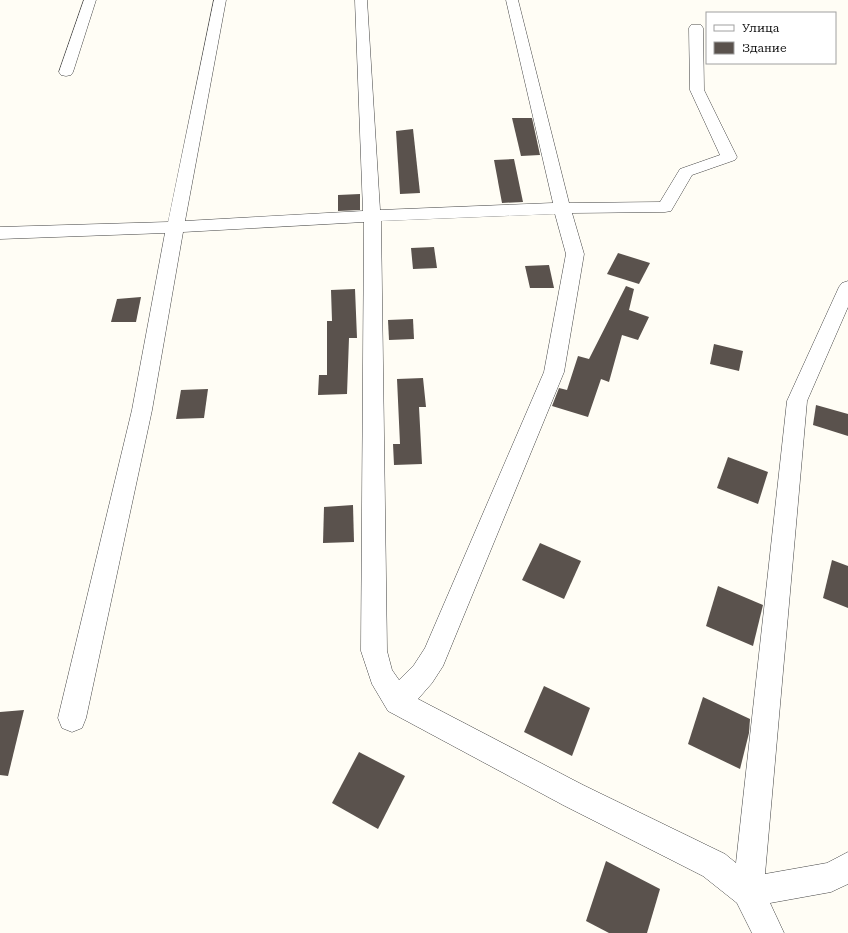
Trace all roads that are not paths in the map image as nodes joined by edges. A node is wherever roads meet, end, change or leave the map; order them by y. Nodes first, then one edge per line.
1 (90, 0) edge
2 (220, 0) edge
3 (361, 0) edge
4 (512, 0) edge
5 (696, 28) dead end
6 (66, 72) dead end
7 (562, 208) junction
8 (372, 216) junction
9 (175, 227) junction
10 (0, 233) edge
11 (848, 287) edge
12 (397, 702) junction
13 (72, 718) dead end
14 (848, 867) edge
15 (748, 892) junction
16 (768, 933) edge

1 - 6 street
2 - 9 street
3 - 8 street
4 - 7 street
5 - 7 street
7 - 8 street
7 - 12 street
8 - 9 street
8 - 12 street
9 - 10 street
9 - 13 street
11 - 15 street
12 - 15 street
14 - 15 street
15 - 16 street

